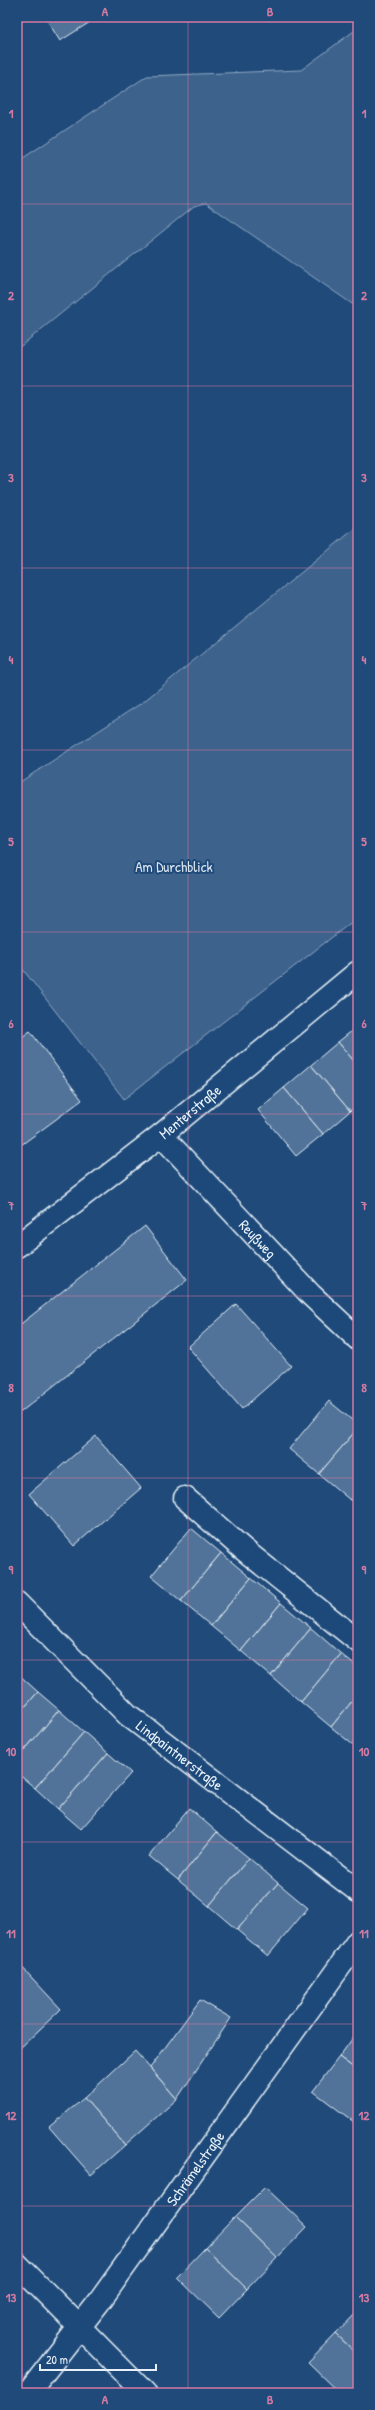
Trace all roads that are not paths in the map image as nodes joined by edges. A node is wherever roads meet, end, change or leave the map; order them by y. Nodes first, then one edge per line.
1 (358, 972) edge
2 (161, 1135) junction
3 (17, 1246) edge
4 (358, 1339) edge
5 (185, 1498) dead end
6 (17, 1603) edge
7 (358, 1641) edge
8 (358, 1890) edge
9 (358, 1941) edge
10 (17, 2264) edge
11 (79, 2328) junction
12 (28, 2393) edge
13 (145, 2393) edge

1 - 2 street, Menterstraße
2 - 3 street, Menterstraße
2 - 4 street, Reußweg
5 - 7 street
6 - 8 street, Lindpaintnerstraße
9 - 11 street, Schrämelstraße
10 - 11 street
11 - 12 street, Schrämelstraße
11 - 13 street

